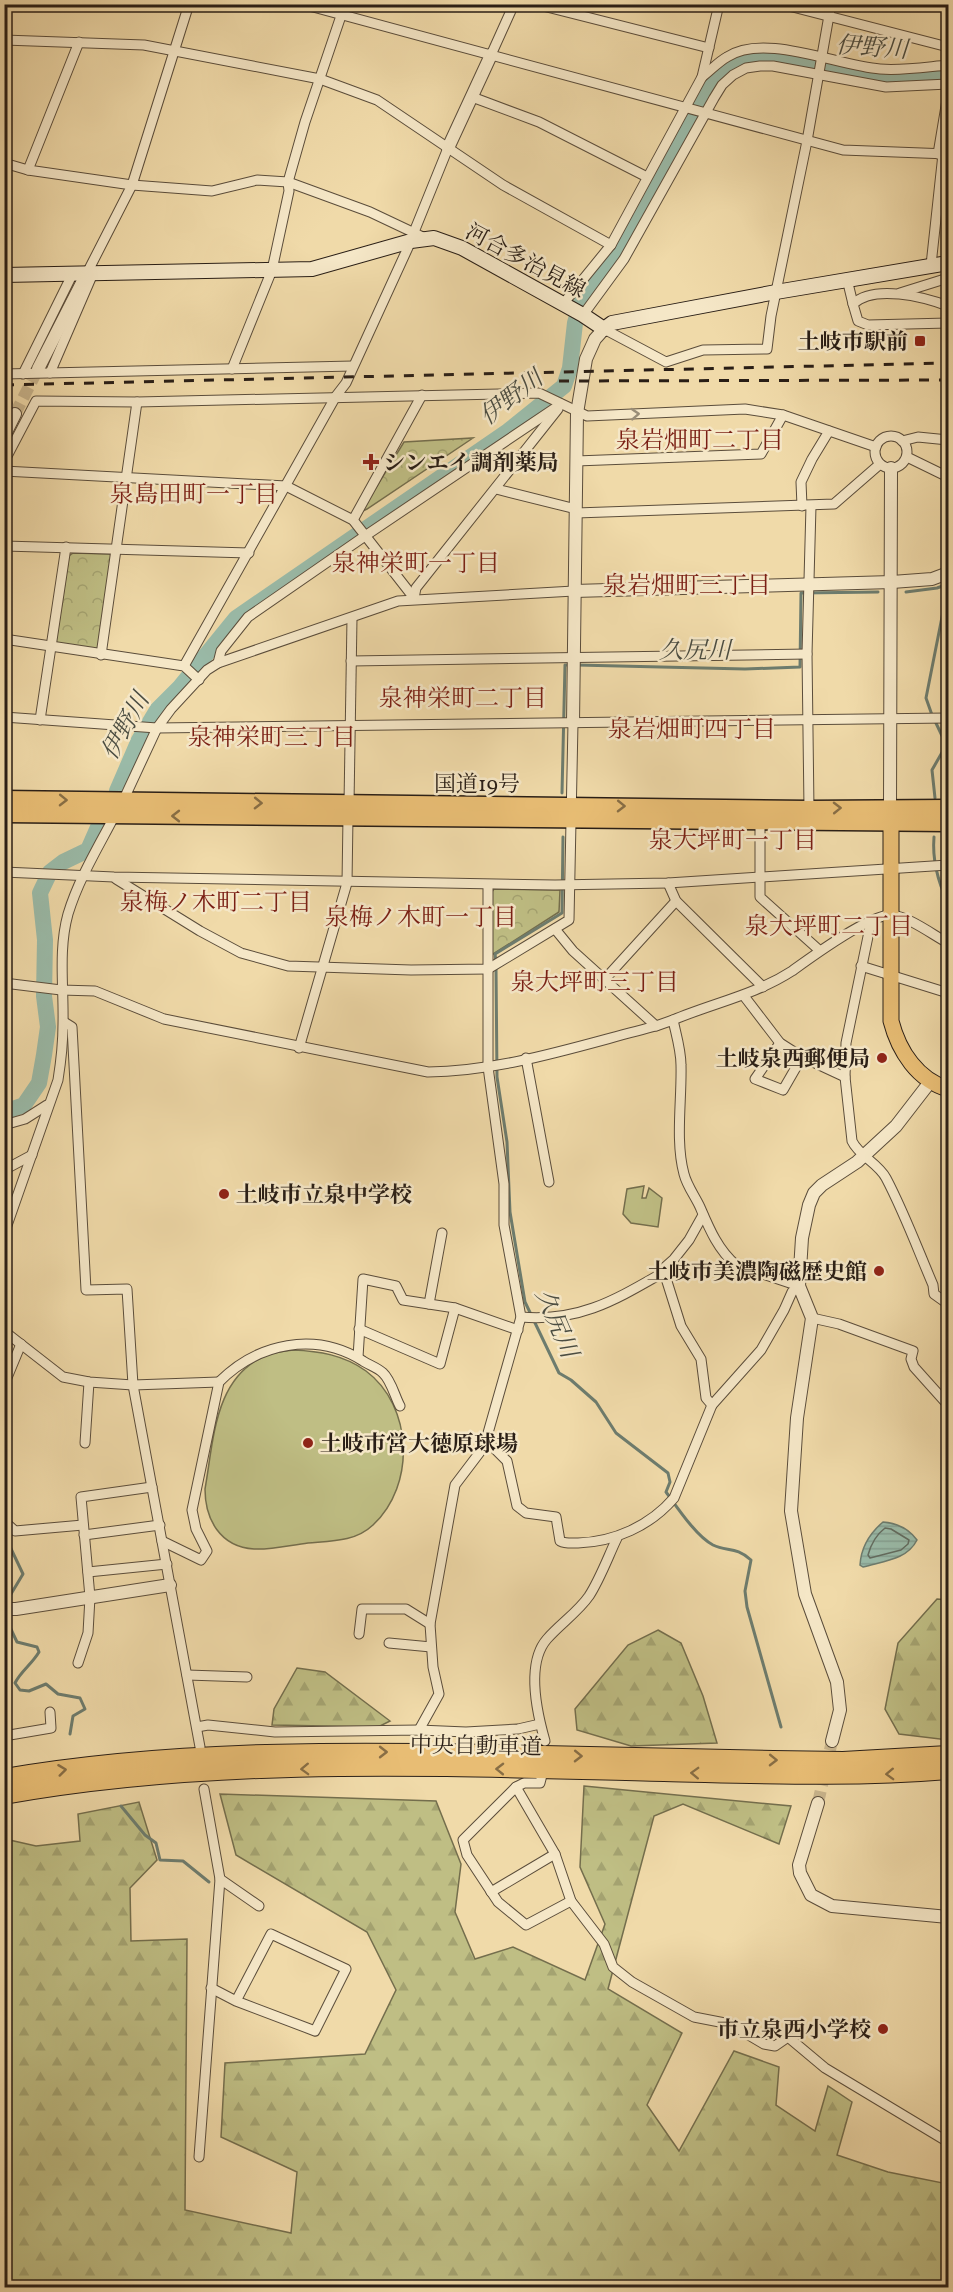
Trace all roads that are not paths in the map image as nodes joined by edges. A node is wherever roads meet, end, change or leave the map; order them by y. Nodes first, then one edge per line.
1 (189, 4) edge
2 (302, 4) edge
3 (345, 4) edge
4 (514, 4) edge
5 (535, 4) edge
6 (719, 4) edge
7 (781, 4) edge
8 (831, 4) edge
9 (342, 15) junction
10 (829, 16) junction
11 (4, 40) edge
12 (79, 42) junction
13 (948, 47) edge
14 (710, 48) junction
15 (173, 50) junction
16 (491, 55) junction
17 (820, 56) junction
18 (948, 65) edge
19 (817, 75) junction
20 (702, 77) junction
21 (320, 79) junction
22 (948, 84) edge
23 (948, 94) edge
24 (472, 97) junction
25 (684, 108) junction
26 (705, 114) junction
27 (807, 141) junction
28 (448, 148) junction
29 (943, 154) edge
30 (4, 163) edge
31 (28, 170) junction
32 (647, 177) junction
33 (288, 182) junction
34 (132, 185) junction
35 (413, 237) junction
36 (610, 245) junction
37 (948, 263) edge
38 (931, 266) junction
39 (272, 270) junction
40 (85, 273) junction
41 (4, 275) edge
42 (948, 278) edge
43 (847, 279) junction
44 (776, 292) junction
45 (898, 294) junction
46 (853, 304) junction
47 (948, 306) edge
48 (572, 309) junction
49 (948, 323) edge
50 (604, 329) junction
51 (353, 366) junction
52 (232, 369) junction
53 (44, 371) junction
54 (4, 374) edge
55 (23, 374) junction
56 (422, 395) junction
57 (336, 396) junction
58 (137, 402) junction
59 (4, 403) edge
60 (561, 404) junction
61 (10, 412) edge
62 (578, 413) junction
63 (783, 415) junction
64 (829, 431) junction
65 (4, 436) edge
66 (948, 440) edge
67 (902, 441) junction
68 (876, 447) junction
69 (907, 457) junction
70 (576, 461) junction
71 (4, 462) edge
72 (886, 466) junction
73 (4, 471) edge
74 (948, 477) edge
75 (126, 478) junction
76 (286, 486) junction
77 (496, 489) junction
78 (807, 506) junction
79 (576, 511) junction
80 (353, 520) junction
81 (365, 536) junction
82 (4, 546) edge
83 (66, 548) junction
84 (117, 550) junction
85 (249, 553) junction
86 (948, 573) edge
87 (892, 582) junction
88 (809, 584) junction
89 (574, 591) junction
90 (414, 598) junction
91 (352, 618) junction
92 (4, 639) edge
93 (51, 647) junction
94 (807, 654) junction
95 (101, 655) junction
96 (574, 658) junction
97 (351, 661) junction
98 (218, 663) junction
99 (184, 666) junction
100 (199, 680) junction
101 (4, 717) edge
102 (890, 718) junction
103 (946, 718) edge
104 (808, 719) junction
105 (40, 720) junction
106 (573, 723) junction
107 (350, 726) junction
108 (157, 728) junction
109 (4, 799) edge
110 (948, 808) edge
111 (119, 809) junction
112 (809, 809) junction
113 (349, 810) junction
114 (570, 812) junction
115 (4, 814) edge
116 (891, 814) junction
117 (760, 821) junction
118 (948, 823) edge
119 (945, 865) edge
120 (892, 869) junction
121 (4, 872) edge
122 (83, 876) junction
123 (759, 877) junction
124 (114, 878) junction
125 (347, 883) junction
126 (668, 883) junction
127 (571, 884) junction
128 (488, 885) junction
129 (676, 901) junction
130 (890, 915) junction
131 (871, 922) junction
132 (555, 930) junction
133 (948, 944) edge
134 (819, 950) junction
135 (861, 966) junction
136 (323, 967) junction
137 (488, 969) junction
138 (890, 975) junction
139 (605, 979) junction
140 (4, 982) edge
141 (763, 987) junction
142 (57, 989) junction
143 (948, 993) edge
144 (744, 996) junction
145 (673, 1020) junction
146 (64, 1022) junction
147 (656, 1026) junction
148 (780, 1043) junction
149 (299, 1048) junction
150 (802, 1057) junction
151 (526, 1058) junction
152 (488, 1066) junction
153 (845, 1077) junction
154 (930, 1082) junction
155 (948, 1089) edge
156 (47, 1105) junction
157 (4, 1125) edge
158 (32, 1155) junction
159 (864, 1155) junction
160 (4, 1170) edge
161 (549, 1182) dead end
162 (703, 1215) junction
163 (442, 1233) dead end
164 (4, 1234) edge
165 (664, 1272) junction
166 (799, 1286) junction
167 (429, 1304) junction
168 (948, 1304) edge
169 (455, 1308) junction
170 (529, 1318) junction
171 (812, 1318) junction
172 (359, 1329) junction
173 (518, 1330) junction
174 (4, 1331) edge
175 (21, 1344) junction
176 (358, 1357) junction
177 (89, 1382) junction
178 (219, 1382) junction
179 (4, 1385) edge
180 (133, 1385) junction
181 (948, 1405) edge
182 (400, 1406) dead end
183 (711, 1406) junction
184 (486, 1440) junction
185 (84, 1443) dead end
186 (153, 1487) junction
187 (4, 1521) edge
188 (83, 1525) junction
189 (160, 1526) junction
190 (84, 1535) junction
191 (617, 1538) junction
192 (162, 1541) junction
193 (4, 1551) edge
194 (167, 1564) junction
195 (4, 1570) edge
196 (88, 1572) junction
197 (170, 1585) junction
198 (90, 1597) junction
199 (10, 1609) edge
200 (430, 1624) junction
201 (359, 1634) dead end
202 (390, 1643) dead end
203 (431, 1647) junction
204 (78, 1663) dead end
205 (187, 1675) junction
206 (248, 1677) dead end
207 (50, 1712) dead end
208 (540, 1724) junction
209 (197, 1727) junction
210 (419, 1730) junction
211 (4, 1736) edge
212 (545, 1741) dead end
213 (832, 1741) tunnel mouth
214 (200, 1747) dead end
215 (948, 1755) edge
216 (948, 1770) edge
217 (542, 1775) dead end
218 (4, 1778) edge
219 (516, 1786) junction
220 (204, 1789) dead end
221 (4, 1795) edge
222 (818, 1803) tunnel mouth
223 (555, 1854) junction
224 (220, 1879) junction
225 (491, 1892) junction
226 (572, 1901) junction
227 (259, 1906) dead end
228 (948, 1917) edge
229 (211, 1988) junction
230 (236, 2001) junction
231 (948, 2142) edge
232 (199, 2157) dead end

1 - 15 street
2 - 9 street
3 - 9 street
4 - 16 street
5 - 14 street
6 - 14 street
7 - 10 street
8 - 10 street
9 - 16 street
9 - 21 street
10 - 13 street
10 - 17 street
11 - 12 street
12 - 15 street
12 - 31 street
14 - 20 street
15 - 21 street
15 - 34 street
16 - 24 street
16 - 25 street
17 - 18 street
17 - 19 street
17 - 20 street
19 - 22 street
19 - 26 street
19 - 27 street
20 - 25 street
21 - 28 street
21 - 33 street
23 - 29 street
24 - 28 street
24 - 32 street
25 - 26 street
25 - 32 street
26 - 27 street
26 - 48 street
27 - 29 street
27 - 44 street
28 - 35 street
28 - 36 street
29 - 38 street
30 - 31 street
31 - 34 street
32 - 36 street
33 - 34 street
33 - 35 street
33 - 39 street
34 - 40 street
35 - 39 main road, 河合多治見線
35 - 48 main road, 河合多治見線
35 - 51 street
36 - 48 street
37 - 38 main road
38 - 43 main road
39 - 40 main road, 河合多治見線
39 - 52 street
40 - 41 main road, 河合多治見線
40 - 53 street
40 - 55 street
42 - 45 street
43 - 44 main road
43 - 46 street
44 - 50 main road
44 - 50 street
45 - 46 street
45 - 47 street
46 - 49 street
48 - 50 main road, 河合多治見線
50 - 62 street
51 - 52 street
51 - 57 street
52 - 53 street
53 - 55 street
54 - 55 street
56 - 57 street
56 - 60 street
56 - 80 street
57 - 58 street
57 - 76 street
58 - 71 street
58 - 75 street
59 - 61 street
60 - 62 street
60 - 77 street
60 - 81 street
61 - 65 street
62 -> 63 street
62 - 70 street
63 - 64 street
63 - 70 street
64 - 68 street
64 - 78 street
66 - 67 street
67 - 68 street
67 - 69 street
68 - 72 street
69 - 72 street
69 - 74 street
70 - 79 street
72 - 78 street
72 - 87 street
73 - 75 street
75 - 76 street
75 - 84 street
76 - 80 street
76 - 85 street
77 - 79 street
77 - 90 street
78 - 79 street
78 - 88 street
79 - 89 street
80 - 81 street
81 - 90 street
81 - 98 street
82 - 83 street
83 - 84 street
83 - 93 street
84 - 85 street
84 - 95 street
85 - 99 street
86 - 87 street
87 - 88 street
87 - 102 street
88 - 89 street
88 - 94 street
89 - 90 street
89 - 96 street
90 - 91 street
91 - 97 street
91 - 98 street
92 - 93 street
93 - 95 street
93 - 105 street
94 - 96 street
94 - 104 street
95 - 99 street
96 - 97 street
96 - 106 street
97 - 107 street
98 - 100 street
99 - 100 street
100 - 108 street
101 - 105 street
102 - 103 street
102 - 104 street
102 - 116 street
104 - 106 street
104 - 112 street
105 - 108 street
106 - 107 street
106 - 114 street
107 - 108 street
107 - 113 street
108 - 111 street
109 -> 111 highway, 国道19号
110 - 116 highway, 国道19号
111 - 113 highway, 国道19号
111 - 115 highway, 国道19号
111 - 122 street
114 -> 112 highway, 国道19号
112 -> 116 highway, 国道19号
113 - 114 highway, 国道19号
113 - 125 street
114 - 117 highway, 国道19号
114 - 127 street
116 - 117 highway, 国道19号
116 - 118 highway, 国道19号
116 - 120 main road
117 - 123 street
119 - 120 street
120 - 123 street
120 - 130 main road
121 - 122 street
122 - 124 street
122 - 142 street
123 - 126 street
123 - 134 street
124 - 125 street
124 - 136 street
125 - 128 street
125 - 136 street
126 - 127 street
126 - 129 street
127 - 128 street
127 - 132 street
128 - 137 street
129 - 139 street
129 - 141 street
130 - 131 street
130 - 133 street
130 - 138 main road
131 - 134 street
131 - 135 street
132 - 137 street
132 - 139 street
134 - 141 street
135 - 138 street
135 - 153 street
136 - 137 street
136 - 149 street
137 - 152 street
138 - 143 street
138 - 154 main road
139 - 147 street
140 - 142 street
141 - 144 street
142 - 146 street
142 - 149 street
144 - 145 street
144 - 148 street
145 - 147 street
145 - 162 street
146 - 156 street
146 - 180 street
147 - 151 street
148 - 150 street
148 - 150 street
149 - 152 street
150 - 153 street
151 - 152 street
151 - 161 street
152 - 170 street
153 - 159 street
154 - 155 main road
154 - 159 street
156 - 157 street
156 - 158 street
158 - 160 street
158 - 164 street
159 - 166 street
159 - 168 street
162 - 165 street
162 - 166 street
163 - 167 street
165 - 170 street
165 - 183 street
166 - 171 street
166 - 183 street
167 - 169 street
167 - 172 street
169 - 172 street
169 - 173 street
170 - 173 street
171 - 181 street
171 - 213 street
172 - 176 street
173 - 184 street
174 - 175 street
175 - 177 street
175 - 179 street
176 - 178 street
176 - 182 street
177 - 180 street
177 - 185 street
178 - 180 street
178 - 192 street
180 - 186 street
183 - 191 street
184 - 191 street
184 - 200 street
186 - 188 street
186 - 189 street
187 - 188 street
188 - 190 street
189 - 190 street
189 - 192 street
190 - 196 street
191 - 208 street
192 - 194 street
193 - 195 street
194 - 196 street
194 - 197 street
196 - 198 street
197 - 198 street
197 - 205 street
198 - 199 street
198 - 204 street
200 - 201 street
200 - 203 street
202 - 203 street
203 - 210 street
205 - 206 street
205 - 209 street
207 - 211 street
208 - 210 street
208 - 212 street
209 - 210 street
209 - 214 street
218 -> 215 highway, 中央自動車道
216 -> 221 highway, 中央自動車道
217 - 219 street
219 - 223 street
219 - 225 street
220 - 224 street
222 - 228 street
223 - 225 street
223 - 226 street
224 - 227 street
224 - 229 street
225 - 226 street
226 - 231 street
229 - 230 street
229 - 232 street
230 - 230 street

